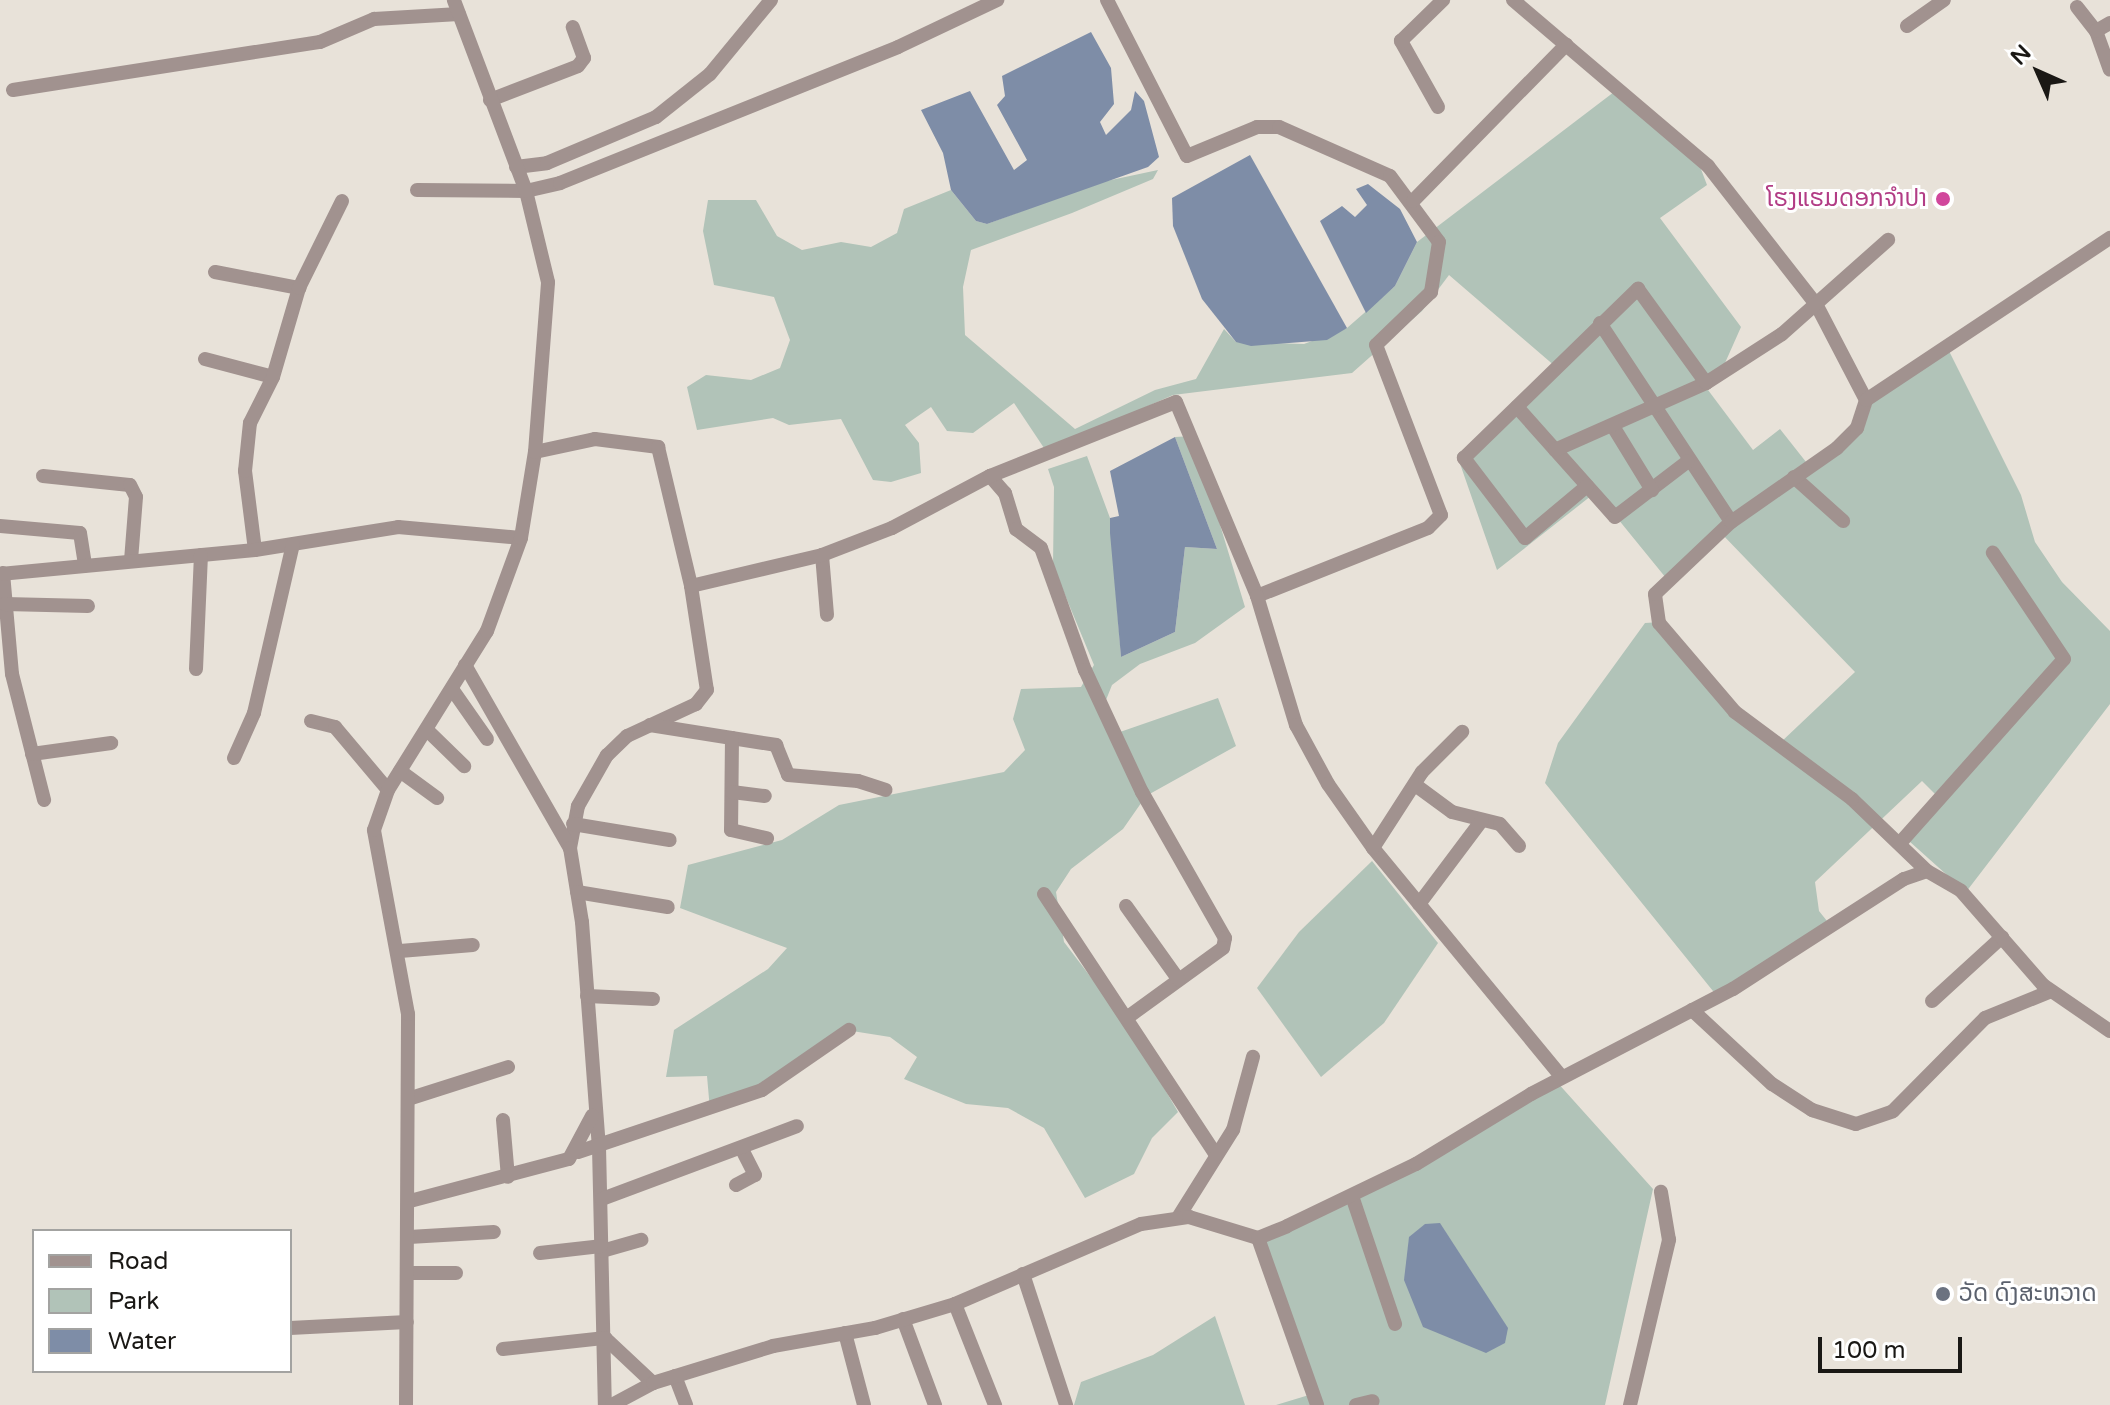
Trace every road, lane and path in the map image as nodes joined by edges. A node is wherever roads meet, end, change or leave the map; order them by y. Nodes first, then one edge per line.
1 (771, 0) edge
2 (997, 0) edge
3 (1107, 0) edge
4 (1443, 0) edge
5 (1513, 0) edge
6 (1944, 0) edge
7 (456, 7) edge
8 (2077, 7) dead end
9 (2110, 23) edge
10 (1907, 26) dead end
11 (573, 27) dead end
12 (2096, 31) junction
13 (1566, 45) junction
14 (2110, 70) edge
15 (13, 90) dead end
16 (490, 100) junction
17 (1438, 107) dead end
18 (516, 167) junction
19 (417, 190) dead end
20 (526, 191) junction
21 (342, 201) dead end
22 (1413, 201) junction
23 (2110, 238) edge
24 (1888, 240) dead end
25 (215, 272) dead end
26 (299, 288) junction
27 (1816, 304) junction
28 (1600, 323) junction
29 (205, 359) dead end
30 (273, 377) junction
31 (1706, 383) junction
32 (1866, 400) junction
33 (1517, 407) junction
34 (1659, 408) junction
35 (1614, 428) junction
36 (1555, 450) junction
37 (535, 452) junction
38 (1687, 462) junction
39 (43, 476) dead end
40 (990, 476) junction
41 (1794, 477) junction
42 (1587, 486) junction
43 (1652, 490) junction
44 (1843, 521) dead end
45 (1731, 522) junction
46 (0, 526) edge
47 (521, 538) junction
48 (293, 544) junction
49 (255, 550) junction
50 (1993, 553) dead end
51 (201, 555) junction
52 (822, 555) junction
53 (131, 561) junction
54 (85, 566) junction
55 (1, 574) edge
56 (691, 586) junction
57 (1257, 596) junction
58 (5, 604) junction
59 (88, 606) dead end
60 (827, 615) dead end
61 (465, 665) junction
62 (196, 669) dead end
63 (452, 689) junction
64 (311, 721) dead end
65 (649, 725) junction
66 (427, 730) junction
67 (1462, 732) dead end
68 (732, 738) junction
69 (487, 739) dead end
70 (111, 743) dead end
71 (32, 754) junction
72 (234, 758) dead end
73 (464, 766) dead end
74 (400, 771) junction
75 (1418, 787) junction
76 (388, 790) junction
77 (886, 790) dead end
78 (732, 792) junction
79 (765, 796) dead end
80 (437, 798) dead end
81 (44, 800) dead end
82 (1482, 820) junction
83 (573, 824) junction
84 (767, 838) dead end
85 (670, 840) dead end
86 (1900, 843) junction
87 (1519, 846) dead end
88 (570, 848) junction
89 (1373, 848) junction
90 (1927, 871) junction
91 (577, 892) junction
92 (1044, 894) dead end
93 (1419, 904) junction
94 (1126, 906) dead end
95 (668, 907) dead end
96 (2002, 937) junction
97 (473, 945) dead end
98 (400, 951) junction
99 (1178, 979) junction
100 (2051, 991) junction
101 (587, 996) junction
102 (653, 999) dead end
103 (1932, 1001) dead end
104 (1692, 1010) junction
105 (1128, 1017) junction
106 (849, 1030) dead end
107 (2110, 1031) edge
108 (1253, 1057) dead end
109 (508, 1067) dead end
110 (1562, 1077) junction
111 (408, 1099) junction
112 (592, 1116) junction
113 (503, 1120) dead end
114 (797, 1126) dead end
115 (599, 1147) junction
116 (741, 1148) junction
117 (578, 1152) junction
118 (1216, 1155) junction
119 (508, 1177) junction
120 (736, 1185) dead end
121 (1661, 1192) dead end
122 (1352, 1196) junction
123 (602, 1199) junction
124 (410, 1201) junction
125 (1179, 1216) junction
126 (494, 1232) dead end
127 (409, 1237) junction
128 (1258, 1238) junction
129 (641, 1240) dead end
130 (602, 1249) junction
131 (540, 1253) dead end
132 (408, 1273) junction
133 (456, 1273) dead end
134 (1023, 1274) junction
135 (955, 1304) junction
136 (903, 1319) junction
137 (407, 1322) junction
138 (1395, 1324) dead end
139 (292, 1328) edge
140 (845, 1333) junction
141 (605, 1338) junction
142 (503, 1349) dead end
143 (675, 1376) junction
144 (653, 1383) junction
145 (1373, 1401) dead end
146 (406, 1405) edge
147 (605, 1405) edge
148 (612, 1405) edge
149 (686, 1405) edge
150 (864, 1405) edge
151 (935, 1405) edge
152 (995, 1405) edge
153 (1066, 1405) edge
154 (1317, 1405) edge
155 (1356, 1405) edge
156 (1630, 1405) edge

1 - 18 street
2 - 20 street
3 - 22 street
4 - 17 street
5 - 13 street
6 - 10 street
7 - 15 street
7 - 16 street
8 - 12 street
9 - 12 street
11 - 16 street
12 - 14 street
13 - 22 street
13 - 27 street
16 - 18 street
18 - 20 street
19 - 20 street
20 - 37 street
21 - 26 street
22 - 57 street
23 - 32 street
24 - 27 street
25 - 26 street
26 - 30 street
27 - 31 street
27 - 32 street
28 - 31 street
28 - 33 street
28 - 34 street
29 - 30 street
30 - 49 street
31 - 34 street
32 - 41 street
33 - 36 street
33 - 42 street
34 - 35 street
34 - 38 street
35 - 36 street
35 - 43 street
36 - 42 street
37 - 47 street
37 - 56 street
38 - 43 street
38 - 45 street
39 - 53 street
40 - 52 street
40 - 57 street
40 - 99 street
41 - 44 street
41 - 45 street
42 - 43 street
45 - 86 street
46 - 54 street
47 - 48 street
47 - 61 street
48 - 49 street
48 - 72 street
49 - 51 street
50 - 86 street
51 - 53 street
51 - 62 street
52 - 56 street
52 - 60 street
53 - 54 street
54 - 55 street
55 - 58 street
56 - 65 street
57 - 89 street
58 - 59 street
58 - 71 street
61 - 63 street
61 - 88 street
63 - 66 street
63 - 69 street
64 - 76 street
65 - 68 street
65 - 83 street
66 - 73 street
66 - 74 street
67 - 75 street
68 - 77 street
68 - 78 street
70 - 71 street
71 - 81 street
74 - 76 street
74 - 80 street
75 - 82 street
75 - 89 street
76 - 98 street
78 - 79 street
78 - 84 street
82 - 87 street
82 - 93 street
83 - 85 street
83 - 88 street
86 - 90 street
88 - 91 street
89 - 93 street
90 - 96 street
90 - 104 street
91 - 95 street
91 - 101 street
92 - 105 street
93 - 110 street
94 - 99 street
96 - 100 street
96 - 103 street
97 - 98 street
98 - 111 street
99 - 105 street
100 - 104 street
100 - 107 street
101 - 102 street
101 - 112 street
104 - 110 street
105 - 118 street
106 - 115 street
108 - 118 street
109 - 111 street
110 - 122 street
111 - 124 street
112 - 115 street
112 - 117 street
113 - 119 street
114 - 116 street
115 - 117 street
115 - 123 street
116 - 120 street
116 - 123 street
117 - 119 street
118 - 125 street
119 - 124 street
121 - 156 street
122 - 128 street
122 - 138 street
123 - 130 street
124 - 127 street
125 - 128 street
125 - 134 street
126 - 127 street
127 - 132 street
128 - 154 street
129 - 130 street
130 - 131 street
130 - 141 street
132 - 133 street
132 - 137 street
134 - 135 street
134 - 153 street
135 - 136 street
135 - 152 street
136 - 140 street
136 - 151 street
137 - 139 street
137 - 146 street
140 - 143 street
140 - 150 street
141 - 142 street
141 - 144 street
141 - 147 street
143 - 144 street
143 - 149 street
144 - 148 street
145 - 155 street

